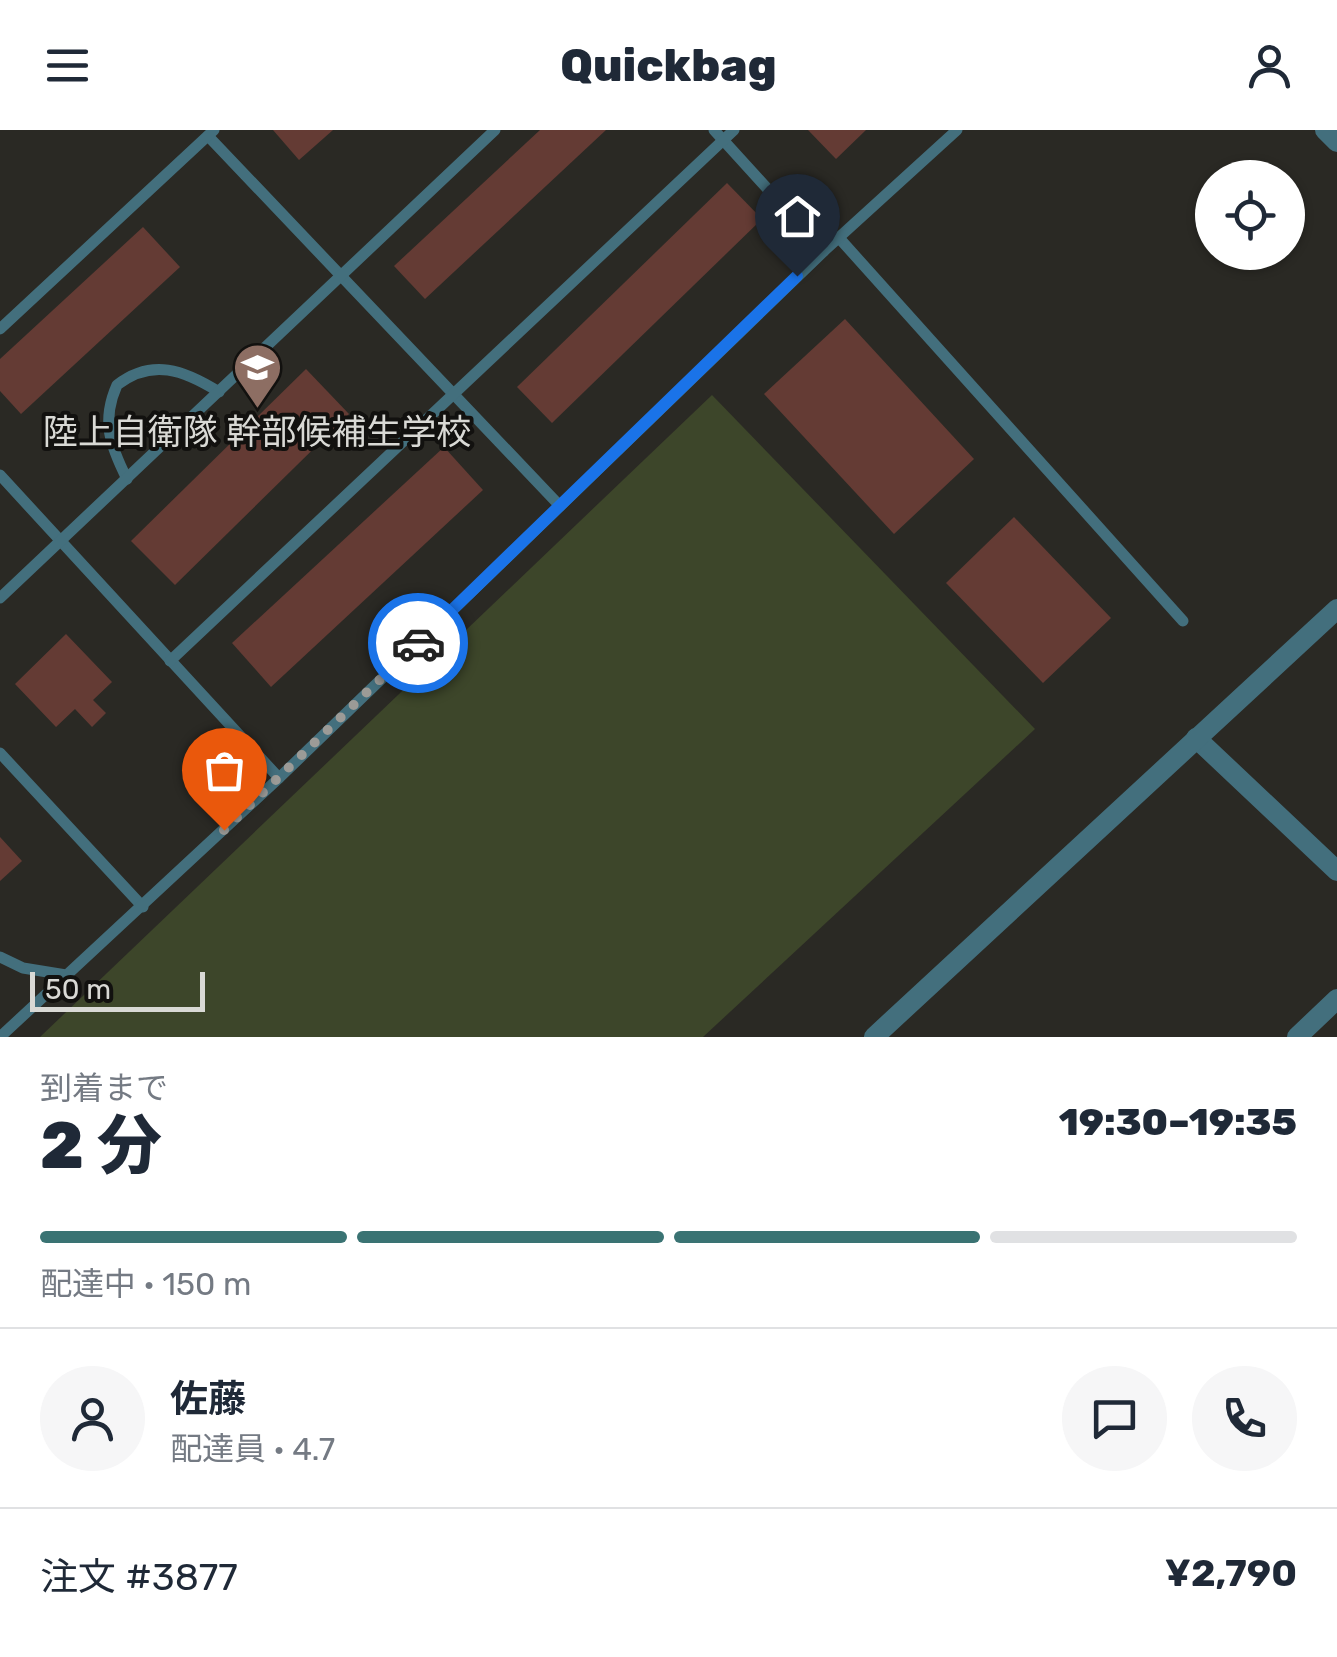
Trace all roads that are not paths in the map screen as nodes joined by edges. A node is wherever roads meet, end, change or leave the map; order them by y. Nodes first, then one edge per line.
1 (495, 130) edge
2 (734, 130) edge
3 (957, 130) edge
4 (1325, 130) edge
5 (211, 133) edge
6 (718, 135) edge
7 (1337, 142) edge
8 (840, 239) junction
9 (824, 251) junction
10 (341, 276) junction
11 (0, 330) edge
12 (218, 392) junction
13 (454, 394) junction
14 (0, 475) edge
15 (127, 479) junction
16 (560, 506) junction
17 (61, 542) junction
18 (0, 598) edge
19 (1337, 609) edge
20 (1182, 620) dead end
21 (170, 661) junction
22 (1196, 738) junction
23 (0, 753) edge
24 (278, 778) junction
25 (1337, 870) edge
26 (143, 907) junction
27 (0, 957) edge
28 (66, 975) junction
29 (1337, 998) edge
30 (0, 1036) edge
31 (874, 1037) edge
32 (1297, 1037) edge

1 - 10 lane
2 - 6 lane
3 - 8 lane
4 - 7 street
5 - 10 lane
5 - 11 lane
6 - 9 lane
6 - 13 lane
8 - 9 lane
8 - 20 lane
9 - 16 lane
10 - 12 lane
10 - 13 lane
12 - 15 lane
12 - 15 lane
13 - 16 lane
13 - 21 lane
14 - 17 lane
15 - 17 lane
16 - 24 lane
17 - 18 lane
17 - 21 lane
19 - 22 street
21 - 24 lane
22 - 25 street
22 - 31 street
23 - 26 lane
24 - 26 lane
26 - 28 lane
27 - 28 lane
28 - 30 lane
29 - 32 street

